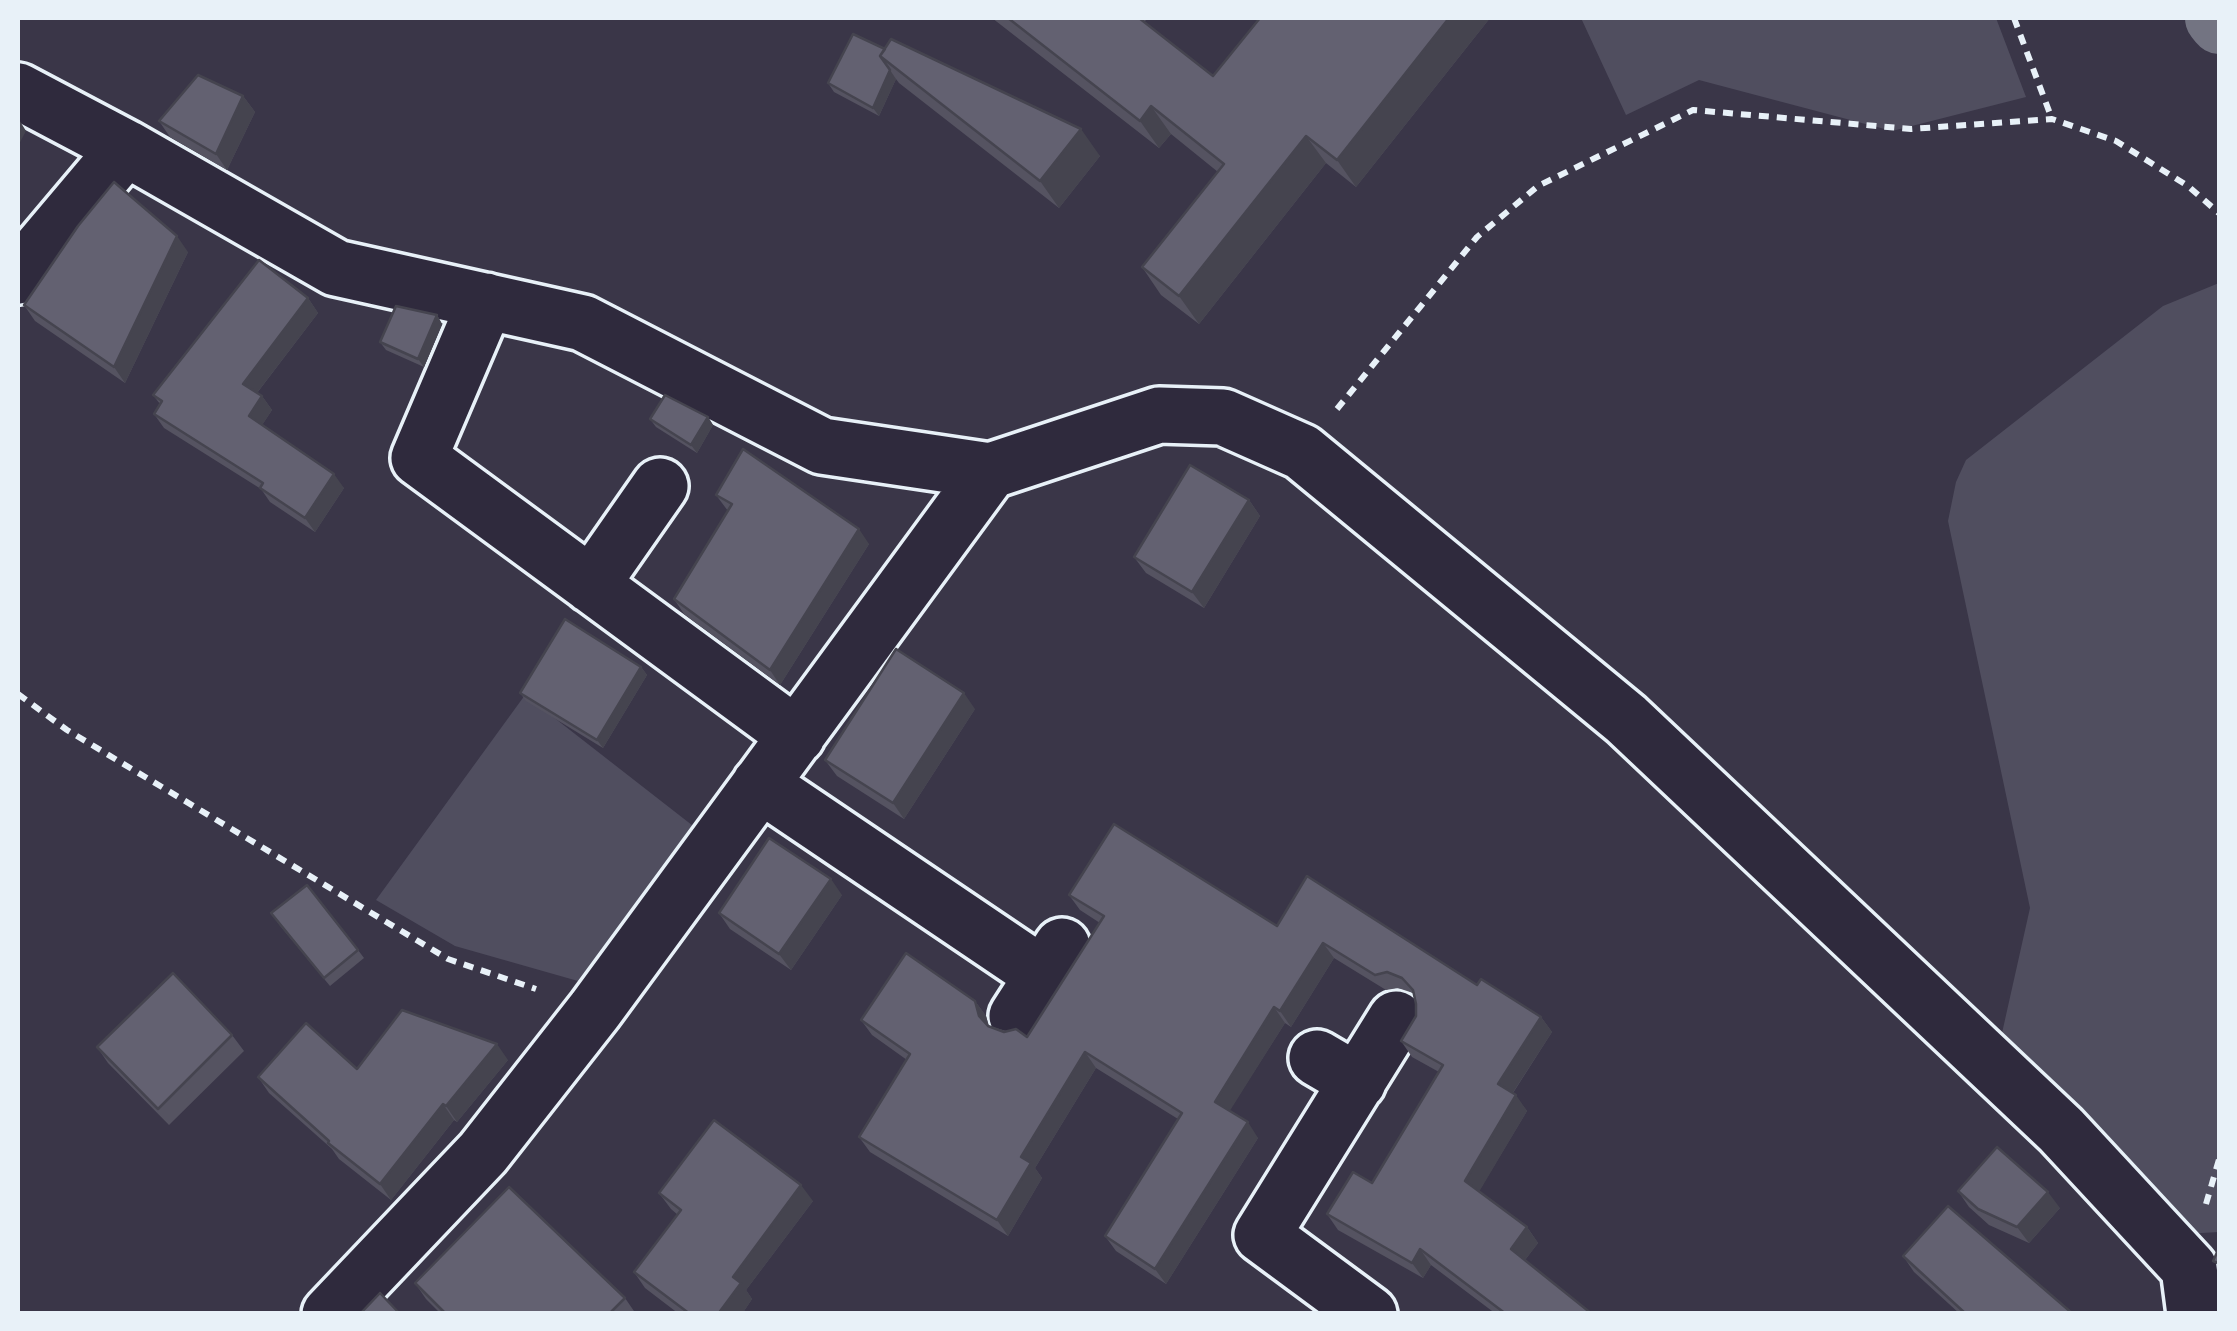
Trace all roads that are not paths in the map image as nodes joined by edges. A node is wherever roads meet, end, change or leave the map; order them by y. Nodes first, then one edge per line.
1 (18, 91) edge
2 (126, 148) junction
3 (18, 276) edge
4 (486, 302) junction
5 (990, 471) junction
6 (660, 486) dead end
7 (591, 585) junction
8 (796, 736) junction
9 (760, 784) junction
10 (1041, 979) dead end
11 (1396, 1020) dead end
12 (330, 1314) edge
13 (1369, 1314) edge
14 (2195, 1314) edge

1 - 2 street
2 - 3 street
2 - 4 street
4 - 5 street
4 - 7 street
5 - 8 street
5 - 14 street
6 - 7 street
7 - 8 street
8 - 9 street
9 - 10 street
9 - 12 street
11 - 13 street

